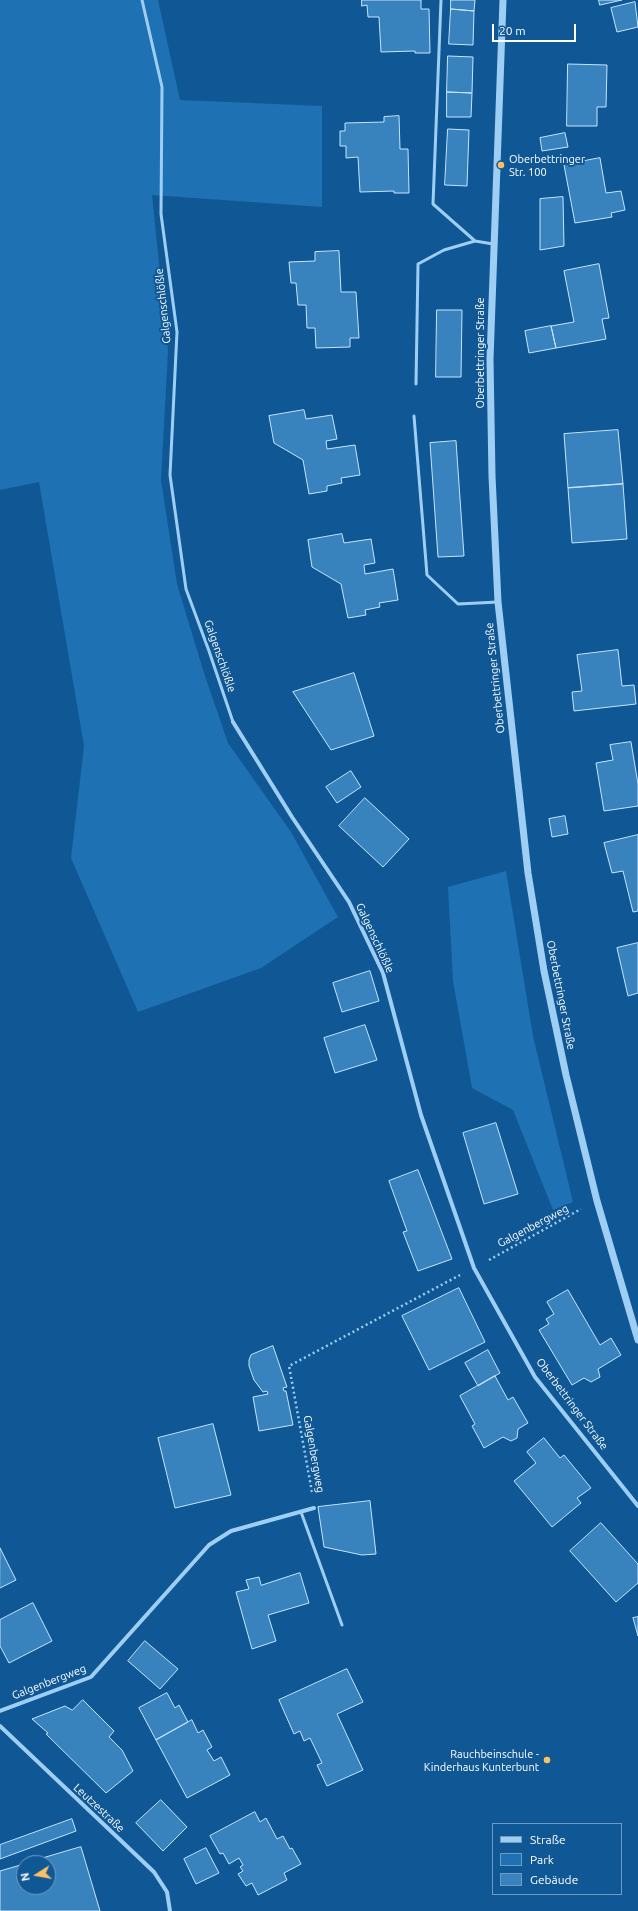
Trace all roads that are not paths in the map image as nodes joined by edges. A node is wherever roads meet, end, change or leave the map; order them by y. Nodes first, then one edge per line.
1 (142, 0) edge
2 (441, 0) edge
3 (503, 0) edge
4 (475, 241) junction
5 (493, 244) junction
6 (416, 384) dead end
7 (414, 416) dead end
8 (498, 602) junction
9 (232, 722) joint
10 (474, 1268) joint
11 (638, 1340) edge
12 (638, 1506) edge
13 (314, 1508) road end
14 (301, 1512) junction
15 (342, 1625) dead end
16 (0, 1711) edge
17 (0, 1726) edge
18 (170, 1911) edge

1 - 9 lane, Galgenschlößle
2 - 4 lane
3 - 5 street, Oberbettringer Straße
4 - 5 lane
4 - 6 lane
5 - 8 street, Oberbettringer Straße
7 - 8 lane
8 - 11 street, Oberbettringer Straße
9 - 10 street, Galgenschlößle
10 - 12 street, Oberbettringer Straße
13 - 14 street, Galgenbergweg
14 - 15 lane
14 - 16 street, Galgenbergweg
17 - 18 street, Leutzestraße

